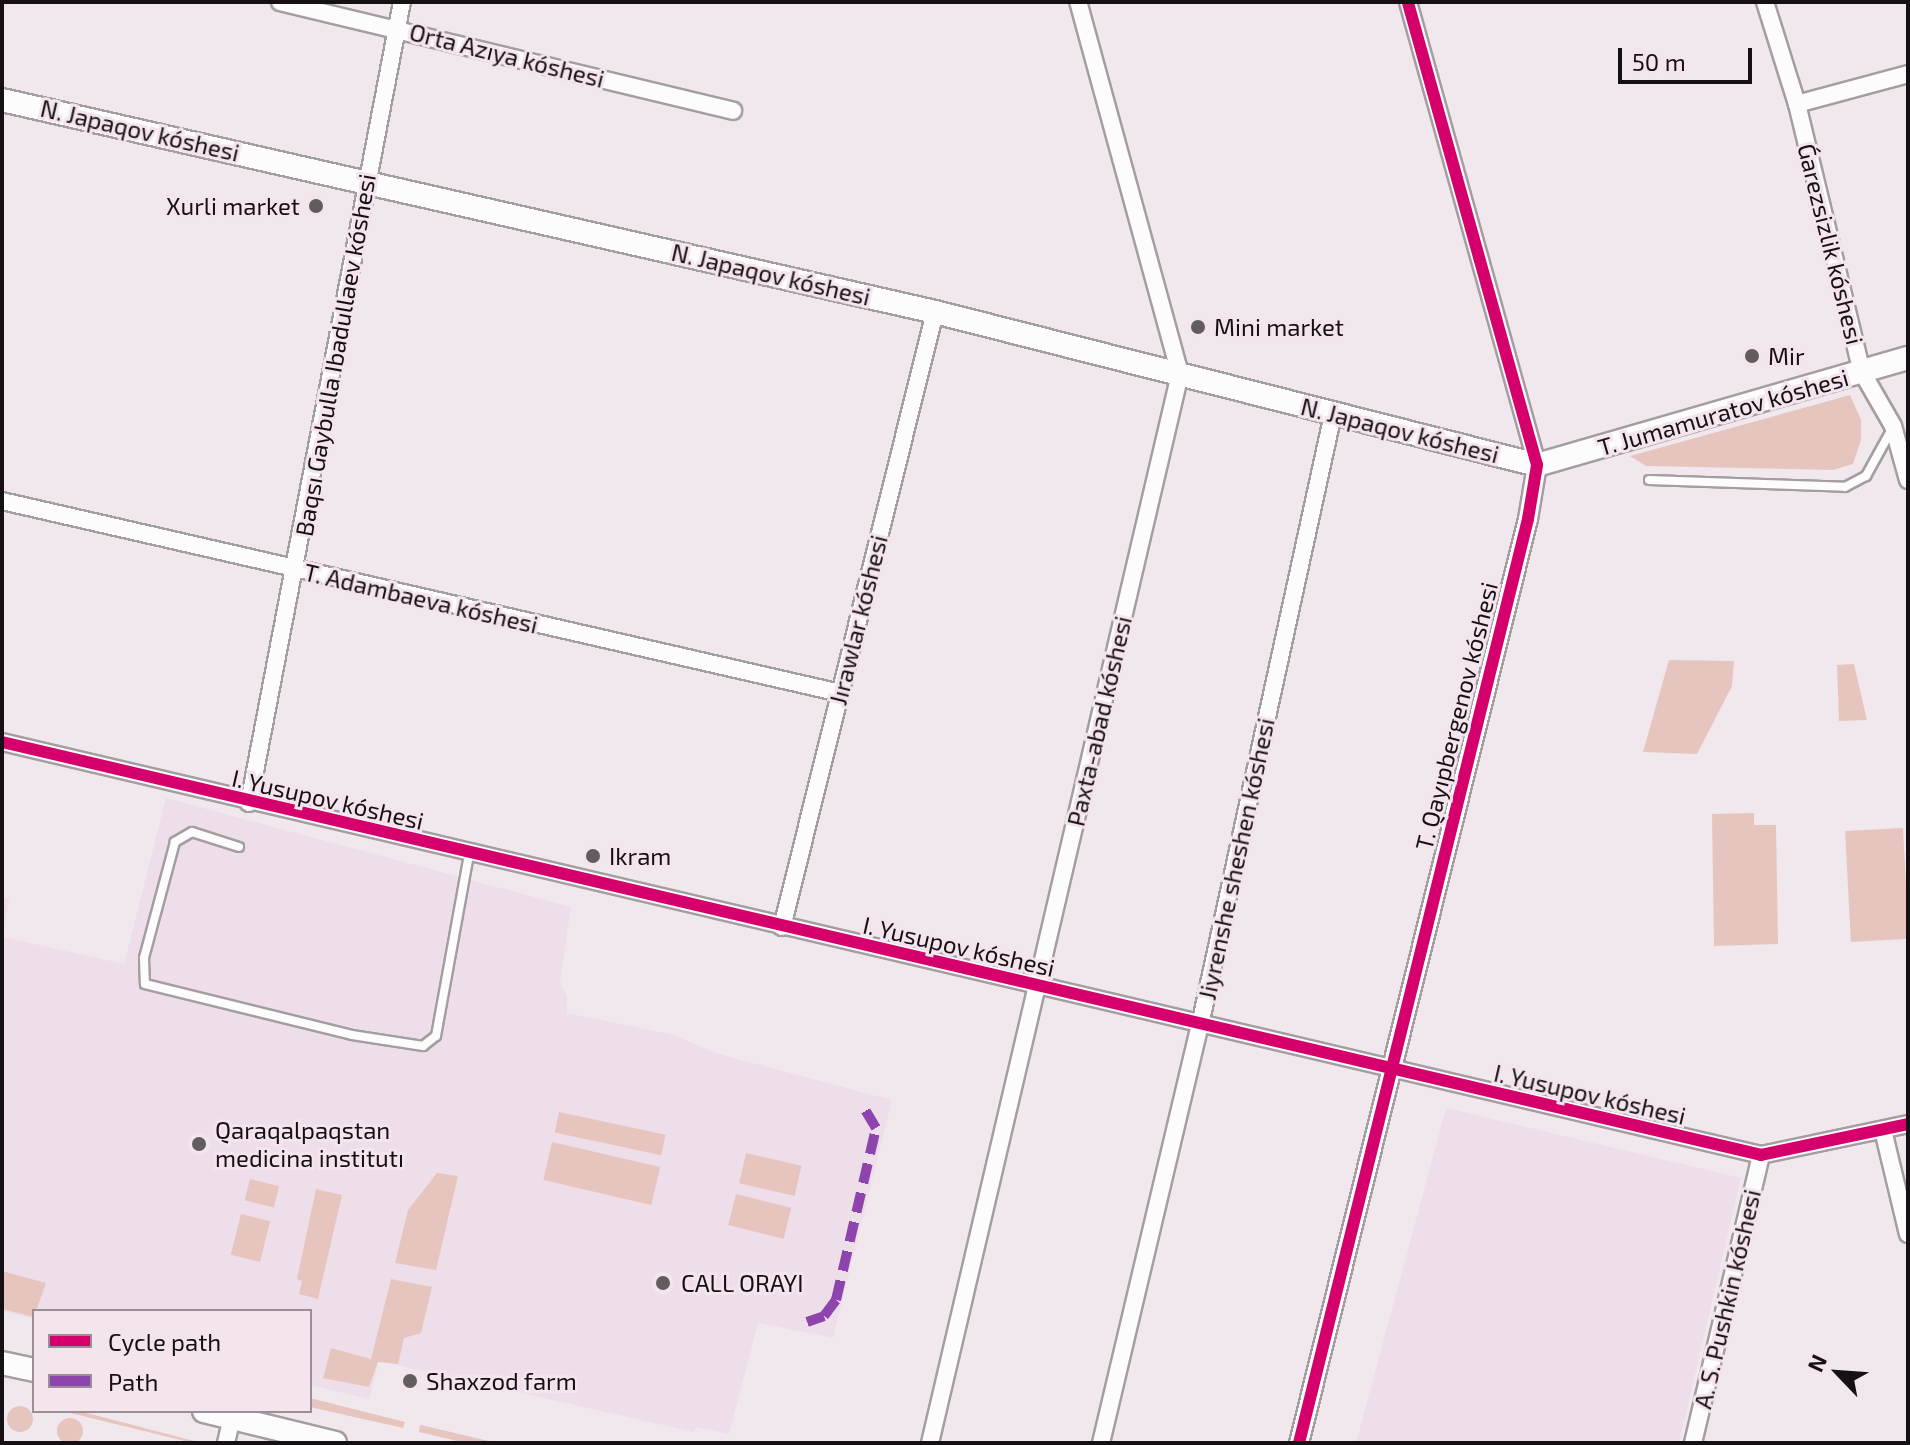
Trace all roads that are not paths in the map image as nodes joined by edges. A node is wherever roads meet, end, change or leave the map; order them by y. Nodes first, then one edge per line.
1 (280, 2) edge
2 (402, 2) edge
3 (1078, 2) edge
4 (1408, 2) edge
5 (1765, 2) edge
6 (396, 29) junction
7 (1908, 74) edge
8 (2, 100) edge
9 (1797, 104) junction
10 (733, 111) dead end
11 (367, 181) junction
12 (935, 312) junction
13 (1908, 358) edge
14 (1862, 372) junction
15 (1180, 374) junction
16 (1333, 414) junction
17 (1893, 426) junction
18 (1537, 465) junction
19 (1649, 480) dead end
20 (1908, 480) edge
21 (2, 501) edge
22 (296, 570) junction
23 (840, 693) junction
24 (2, 742) edge
25 (249, 803) junction
26 (239, 847) dead end
27 (469, 855) junction
28 (782, 927) junction
29 (1037, 986) junction
30 (1200, 1025) junction
31 (1389, 1071) junction
32 (1908, 1124) edge
33 (1883, 1130) junction
34 (1761, 1155) junction
35 (1908, 1234) edge
36 (2, 1363) edge
37 (32, 1370) edge
38 (212, 1413) edge
39 (232, 1418) junction
40 (226, 1443) edge
41 (335, 1443) edge
42 (930, 1443) edge
43 (1101, 1443) edge
44 (1299, 1443) edge
45 (1693, 1443) edge

1 - 6 street, Orta Azıya kóshesi
2 - 6 street, Baqsı Gaybulla Ibadullaev kóshesi
3 - 15 street, Paxta-abad kóshesi
4 - 18 street, T. Qayıpbergenov kóshesi
5 - 9 street, Ǵarezsizlik kóshesi
6 - 10 street, Orta Azıya kóshesi
6 - 11 street, Baqsı Gaybulla Ibadullaev kóshesi
7 - 9 street
8 - 11 main road, N. Japaqov kóshesi
9 - 14 street, Ǵarezsizlik kóshesi
11 - 12 main road, N. Japaqov kóshesi
11 - 22 street, Baqsı Gaybulla Ibadullaev kóshesi
12 - 15 main road, N. Japaqov kóshesi
12 - 23 street, Jırawlar kóshesi
13 - 14 main road, T. Jumamuratov kóshesi
14 - 17 street, Ǵarezsizlik kóshesi
14 - 18 main road, T. Jumamuratov kóshesi
15 - 16 main road, N. Japaqov kóshesi
15 - 29 street, Paxta-abad kóshesi
16 - 18 main road, N. Japaqov kóshesi
16 - 30 street, Jiyrenshe sheshen kóshesi
17 - 19 lane
17 - 20 street, Ǵarezsizlik kóshesi
18 - 31 street, T. Qayıpbergenov kóshesi
21 - 22 street, T. Adambaeva kóshesi
22 - 23 street, T. Adambaeva kóshesi
22 - 25 street, Baqsı Gaybulla Ibadullaev kóshesi
23 - 28 street, Jırawlar kóshesi
24 - 25 street, I. Yusupov kóshesi
25 - 27 street, I. Yusupov kóshesi
26 - 27 lane
27 - 28 street, I. Yusupov kóshesi
28 - 29 street, I. Yusupov kóshesi
29 - 30 street, I. Yusupov kóshesi
29 - 42 street, Paxta-abad kóshesi
30 - 31 street, I. Yusupov kóshesi
30 - 43 street, Jiyrenshe sheshen kóshesi
31 - 34 street, I. Yusupov kóshesi
31 - 44 street, T. Qayıpbergenov kóshesi
32 - 33 street, I. Yusupov kóshesi
33 - 34 street, I. Yusupov kóshesi
33 - 35 street
34 - 45 street, A. S. Pushkin kóshesi
36 - 37 main road
38 - 39 main road
39 - 40 street
39 - 41 main road

